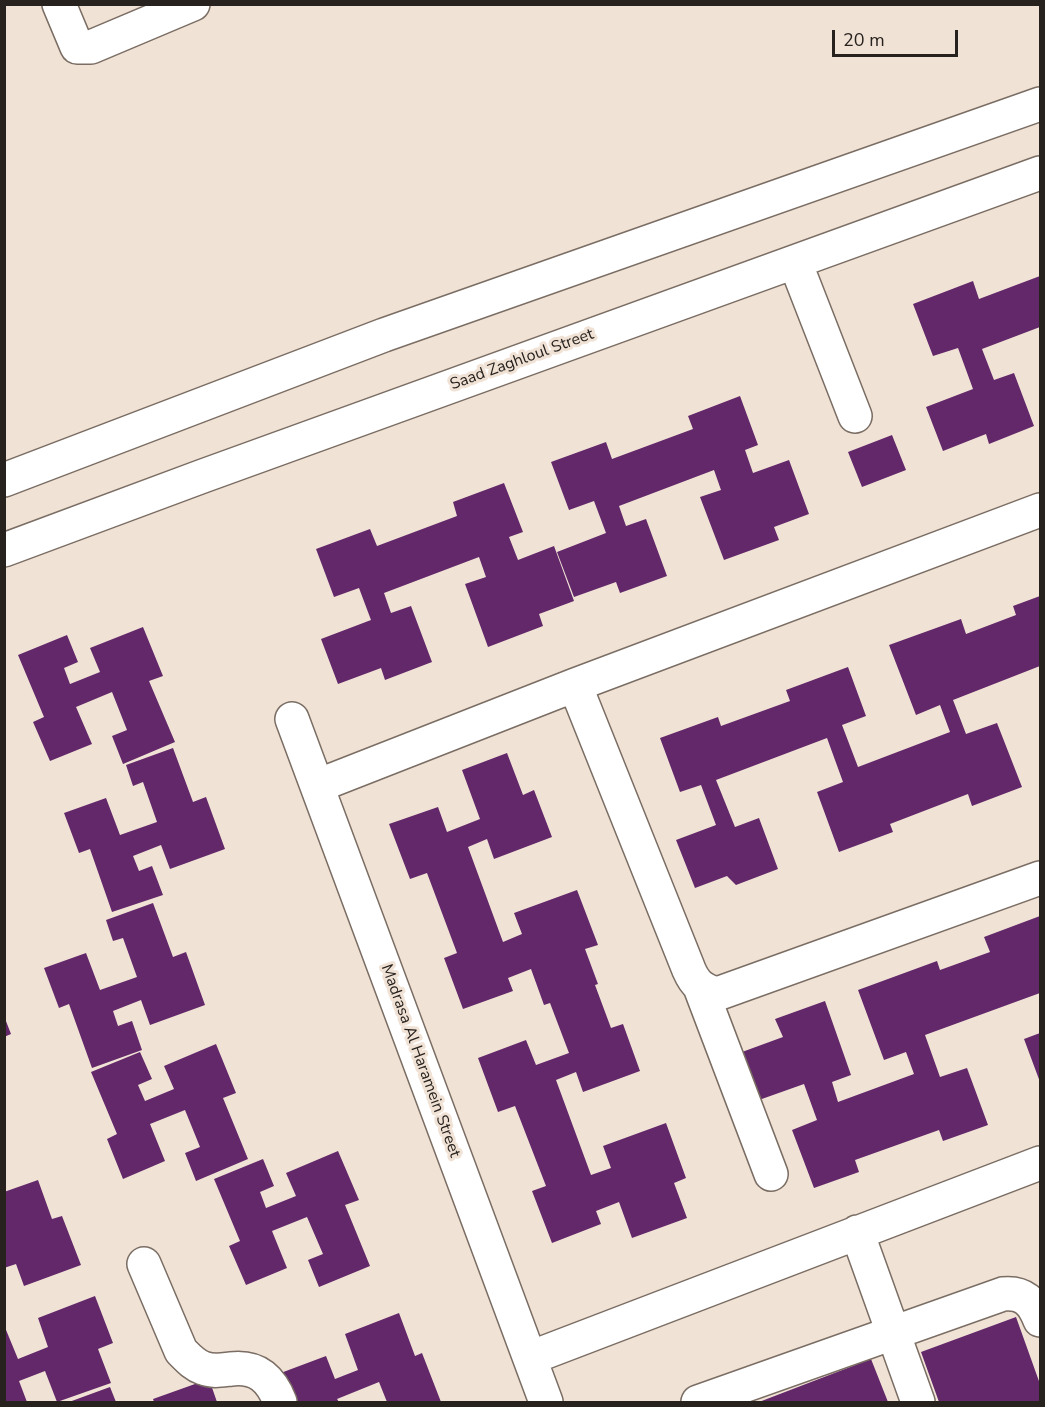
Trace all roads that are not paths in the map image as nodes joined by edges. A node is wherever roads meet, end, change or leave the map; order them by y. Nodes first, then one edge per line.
1 (59, 4) edge
2 (194, 4) edge
3 (1041, 104) edge
4 (1041, 173) edge
5 (795, 262) junction
6 (855, 416) dead end
7 (4, 480) edge
8 (1041, 510) edge
9 (4, 550) edge
10 (575, 685) junction
11 (292, 719) dead end
12 (317, 786) junction
13 (1041, 878) edge
14 (700, 987) junction
15 (1041, 1162) edge
16 (771, 1174) dead end
17 (858, 1233) junction
18 (144, 1264) dead end
19 (1041, 1320) edge
20 (893, 1333) junction
21 (530, 1358) junction
22 (280, 1402) edge
23 (546, 1402) edge
24 (698, 1402) edge
25 (918, 1402) edge

1 - 2 street
3 - 7 street
4 - 5 street, Saad Zaghloul Street
5 - 6 street
5 - 9 street, Saad Zaghloul Street
8 - 10 street
10 - 12 street
10 - 14 street
11 - 12 street, Madrasa Al Haramein Street
12 - 21 street, Madrasa Al Haramein Street
13 - 14 street
14 - 16 street
15 - 17 street
17 - 20 street
17 - 21 street
18 - 22 street
19 - 20 street
20 - 24 street
20 - 25 street
21 - 23 street, Madrasa Al Haramein Street

